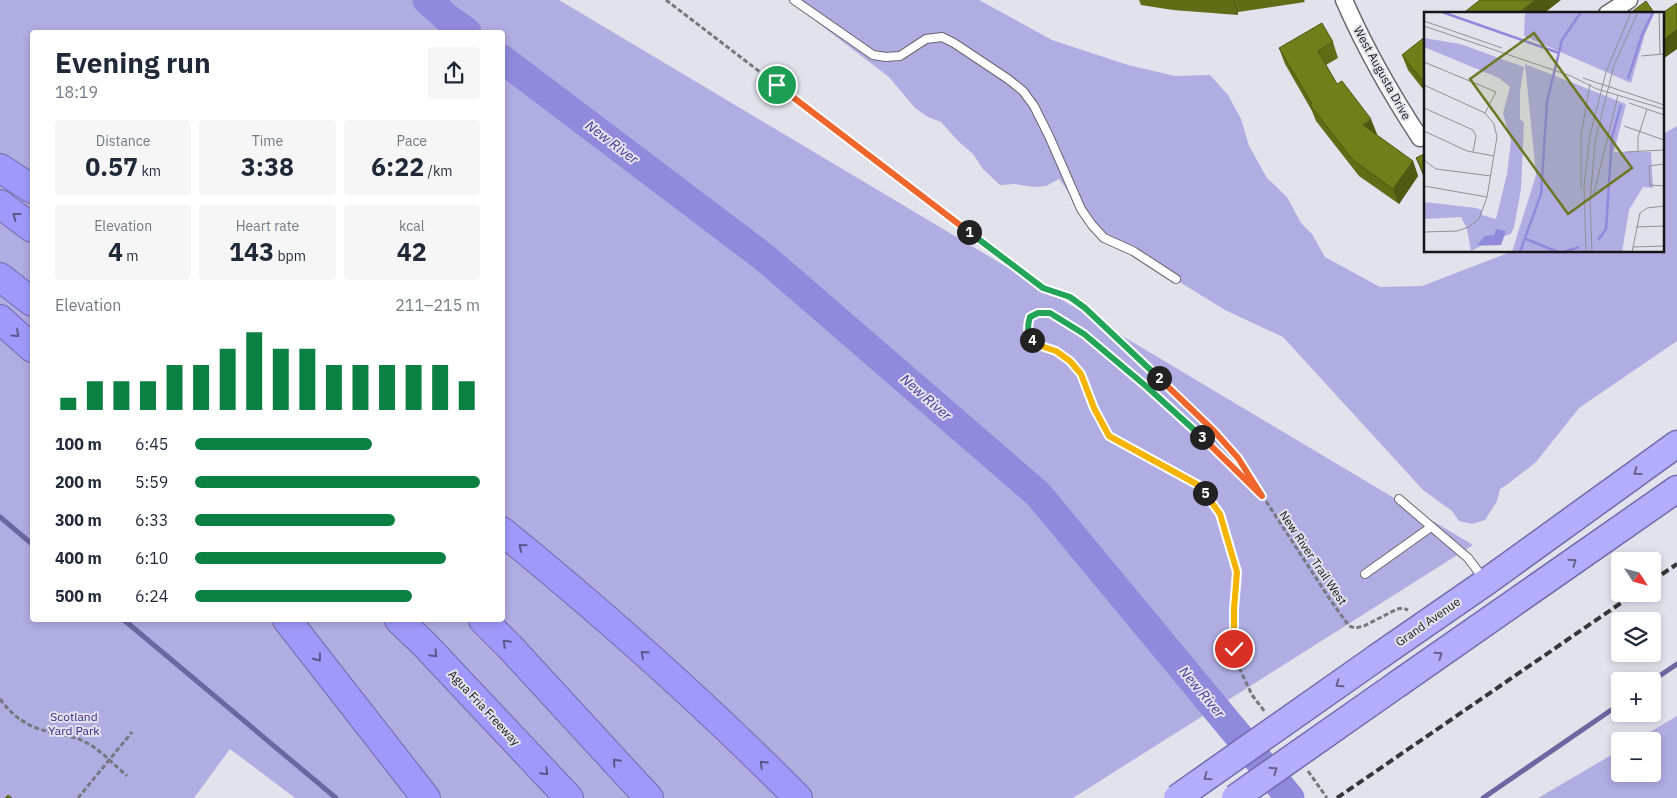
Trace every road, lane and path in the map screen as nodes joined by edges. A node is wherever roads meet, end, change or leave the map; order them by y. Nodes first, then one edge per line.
1 (666, 0) edge
2 (794, 0) edge
3 (1344, 0) edge
4 (1629, 0) edge
5 (1611, 12) edge
6 (1424, 135) edge
7 (0, 168) edge
8 (30, 188) edge
9 (0, 204) edge
10 (30, 226) edge
11 (0, 277) edge
12 (1176, 278) dead end
13 (30, 300) edge
14 (0, 319) edge
15 (30, 346) edge
16 (1677, 444) edge
17 (1677, 489) edge
18 (1262, 496) junction
19 (1399, 499) dead end
20 (1431, 527) junction
21 (505, 533) edge
22 (1365, 574) dead end
23 (1486, 582) junction
24 (1410, 611) dead end
25 (289, 622) edge
26 (400, 622) edge
27 (485, 622) edge
28 (1234, 649) dead end
29 (0, 699) edge
30 (132, 732) dead end
31 (109, 760) junction
32 (127, 776) dead end
33 (78, 798) edge
34 (426, 798) edge
35 (569, 798) edge
36 (650, 798) edge
37 (798, 798) edge
38 (1178, 798) edge
39 (1234, 798) edge

1 - 18 path, New River Trail West
2 - 12 lane
3 - 6 street, West Augusta Drive
4 - 5 street
7 - 8 highway
10 -> 9 highway
11 - 13 highway
14 -> 15 highway
16 -> 23 highway, Grand Avenue
39 -> 17 highway, bridge
18 - 24 path, New River Trail West
18 - 28 path
19 - 20 lane
20 - 22 lane
20 - 23 lane
37 -> 21 highway
23 -> 38 highway, Grand Avenue, bridge
25 -> 34 highway
26 -> 35 highway, Agua Fria Freeway
36 -> 27 highway
29 - 31 path
30 - 31 path
31 - 32 path
31 - 33 path

